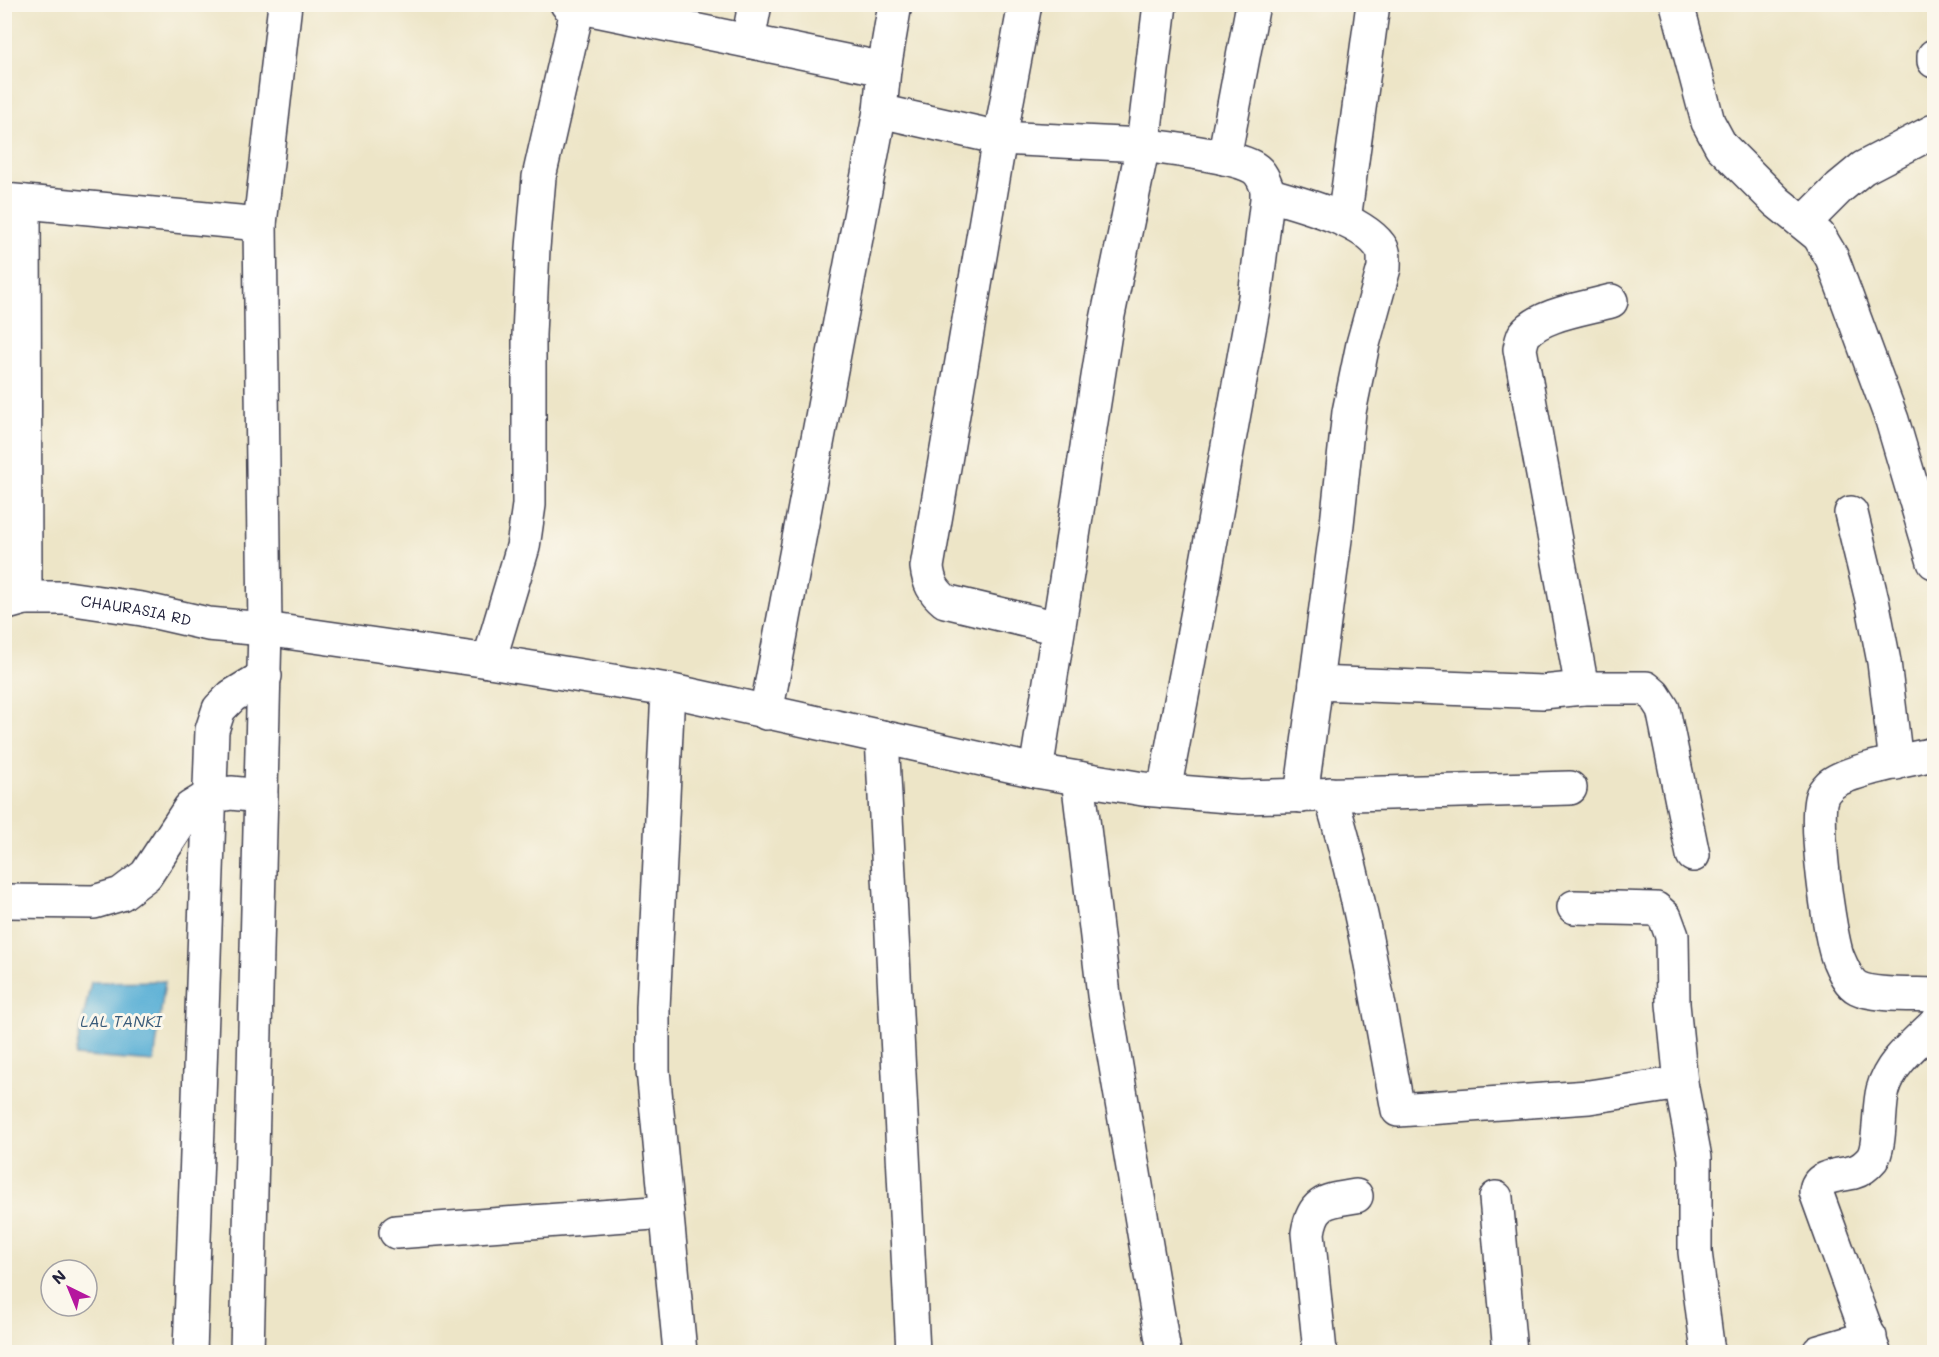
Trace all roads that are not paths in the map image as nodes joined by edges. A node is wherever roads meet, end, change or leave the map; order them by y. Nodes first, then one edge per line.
1 (285, 4) edge
2 (755, 4) edge
3 (895, 4) edge
4 (1025, 4) edge
5 (1160, 4) edge
6 (1253, 4) edge
7 (1373, 4) edge
8 (1677, 4) edge
9 (573, 5) edge
10 (626, 10) edge
11 (748, 41) junction
12 (1935, 56) edge
13 (1935, 61) edge
14 (884, 69) junction
15 (880, 111) junction
16 (1935, 131) edge
17 (1000, 138) junction
18 (1143, 145) junction
19 (1224, 158) junction
20 (1267, 194) junction
21 (14, 201) edge
22 (1344, 220) junction
23 (1804, 222) junction
24 (260, 224) junction
25 (1611, 301) dead end
26 (1851, 513) dead end
27 (1935, 562) edge
28 (15, 601) edge
29 (1058, 627) junction
30 (265, 629) junction
31 (489, 661) junction
32 (265, 676) junction
33 (1316, 683) junction
34 (1582, 688) junction
35 (668, 690) junction
36 (766, 713) junction
37 (882, 737) junction
38 (1935, 754) edge
39 (1896, 763) junction
40 (1036, 771) junction
41 (1077, 778) junction
42 (1569, 788) dead end
43 (1164, 791) junction
44 (1315, 795) junction
45 (261, 796) junction
46 (208, 797) junction
47 (1693, 855) dead end
48 (4, 901) edge
49 (1574, 907) dead end
50 (1935, 995) edge
51 (1935, 1026) edge
52 (1681, 1083) junction
53 (1356, 1196) dead end
54 (1496, 1198) dead end
55 (666, 1212) junction
56 (396, 1232) dead end
57 (1872, 1345) edge
58 (190, 1353) edge
59 (247, 1353) edge
60 (680, 1353) edge
61 (913, 1353) edge
62 (1164, 1353) edge
63 (1320, 1353) edge
64 (1510, 1353) edge
65 (1708, 1353) edge
66 (1819, 1353) edge

1 - 24 street
2 - 11 street
3 - 14 street
4 - 17 street
5 - 18 street
6 - 19 street
7 - 22 street
8 - 23 street
9 - 10 street
9 - 31 street
10 - 11 street
11 - 14 street
12 - 13 street
14 - 15 street
15 - 17 street
15 - 36 street
16 - 23 street
17 - 18 street
17 - 29 street
18 - 19 street
18 - 29 street
19 - 20 street
20 - 22 street
20 - 43 street
21 - 24 street
21 - 28 street
22 - 33 street
23 - 27 street
24 - 30 street
25 - 34 street
26 - 39 street
28 - 30 street, CHAURASIA RD
29 - 40 street
30 - 31 street, CHAURASIA RD
30 - 32 street
31 - 35 street, CHAURASIA RD
32 - 45 street
32 - 46 street
33 - 34 street
33 - 44 street
34 - 47 street
35 - 36 street, CHAURASIA RD
35 - 55 street
36 - 37 street, CHAURASIA RD
37 - 40 street, CHAURASIA RD
37 - 61 street
38 - 39 street
39 - 50 street
40 - 41 street, CHAURASIA RD
41 - 43 street, CHAURASIA RD
41 - 62 street
42 - 44 street, CHAURASIA RD
43 - 44 street, CHAURASIA RD
44 - 52 street
45 - 46 street
45 - 59 street
46 - 48 street
46 - 58 street
49 - 52 street
51 - 57 street
52 - 65 street
53 - 63 street
54 - 64 street
55 - 56 street
55 - 60 street
57 - 66 street

